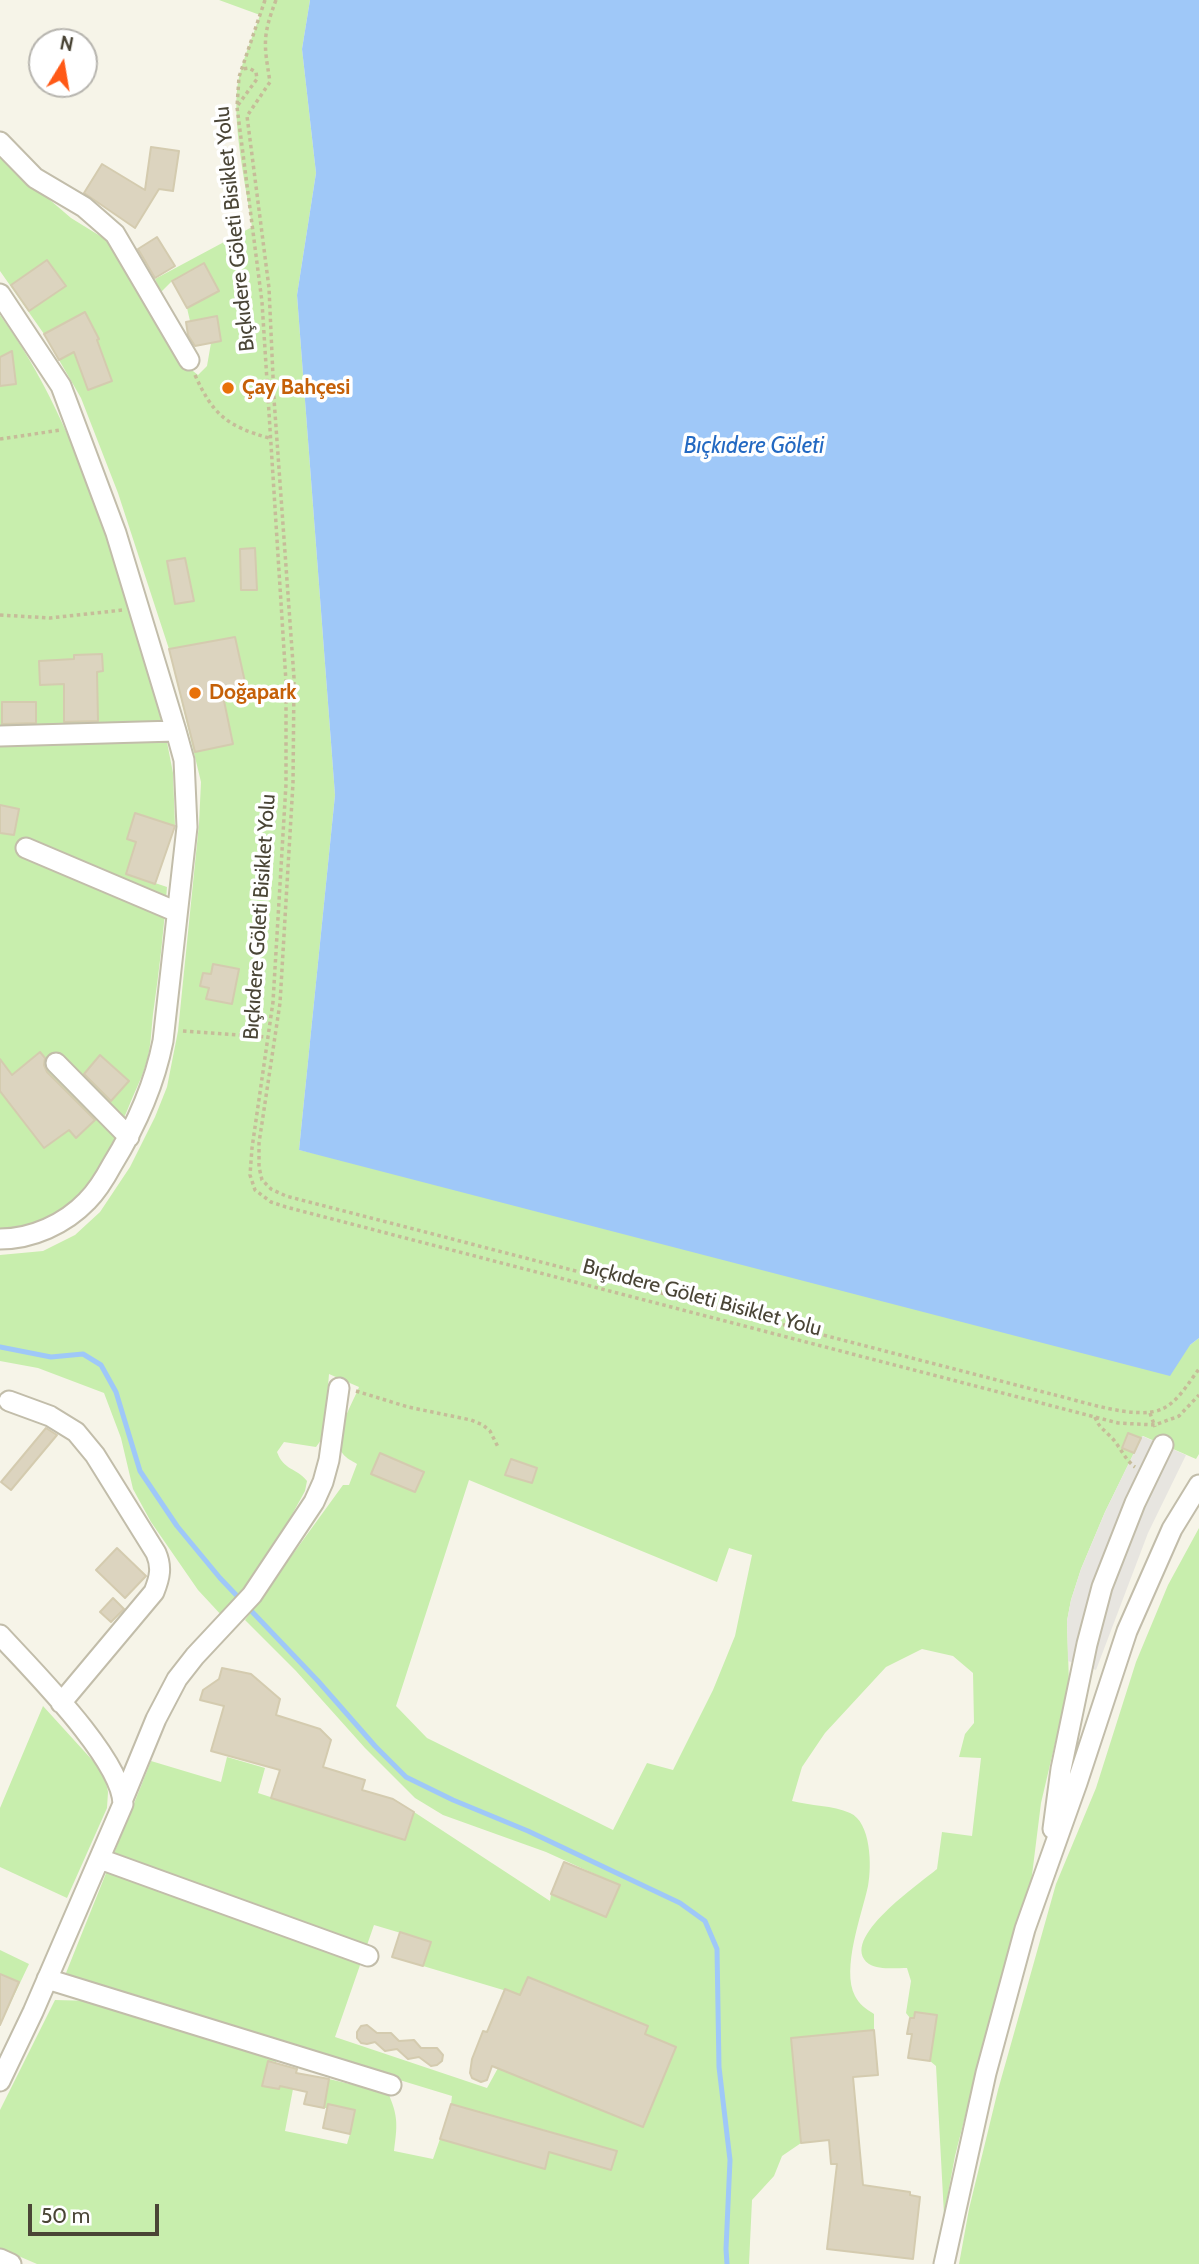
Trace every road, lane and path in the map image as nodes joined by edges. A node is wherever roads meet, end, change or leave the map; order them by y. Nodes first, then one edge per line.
1 (265, 0) edge
2 (276, 0) edge
3 (242, 69) junction
4 (237, 107) junction
5 (0, 142) edge
6 (0, 294) edge
7 (189, 360) joint
8 (77, 428) junction
9 (270, 438) junction
10 (0, 439) edge
11 (139, 607) junction
12 (0, 615) edge
13 (176, 731) junction
14 (0, 736) edge
15 (26, 848) dead end
16 (177, 912) junction
17 (164, 1030) junction
18 (268, 1037) junction
19 (56, 1063) dead end
20 (129, 1137) junction
21 (0, 1239) edge
22 (1199, 1369) edge
23 (339, 1388) joint
24 (1199, 1395) edge
25 (9, 1401) dead end
26 (1095, 1417) junction
27 (1163, 1445) dead end
28 (498, 1447) dead end
29 (1148, 1476) junction
30 (1199, 1485) edge
31 (0, 1635) edge
32 (61, 1703) junction
33 (123, 1799) junction
34 (100, 1859) junction
35 (1049, 1861) junction
36 (368, 1956) dead end
37 (47, 1979) junction
38 (0, 2081) edge
39 (391, 2085) dead end
40 (0, 2259) edge
41 (11, 2264) edge
42 (944, 2264) edge

1 - 3 path, Bıçkıdere Göleti Bisiklet Yolu
2 - 22 path
3 - 4 path, Bıçkıdere Göleti Bisiklet Yolu
3 - 4 path
4 - 9 path, Bıçkıdere Göleti Bisiklet Yolu
5 - 7 street
6 - 8 street
7 - 9 path
8 - 10 path
8 - 11 street
9 - 18 path, Bıçkıdere Göleti Bisiklet Yolu
11 - 12 path
11 - 13 street
13 - 14 street
13 - 16 street
15 - 16 street
16 - 17 street
17 - 18 path
17 - 20 street
18 - 26 path, Bıçkıdere Göleti Bisiklet Yolu
19 - 20 street
20 - 21 street
23 - 28 path
23 - 33 street
24 - 26 path, Bıçkıdere Göleti Bisiklet Yolu
25 - 32 street
26 - 29 path
27 - 29 street
29 - 35 street
30 - 35 street
31 - 32 street
32 - 33 street
33 - 34 street
34 - 36 street
34 - 37 street
35 - 42 street
37 - 38 street
37 - 39 street
40 - 41 street

